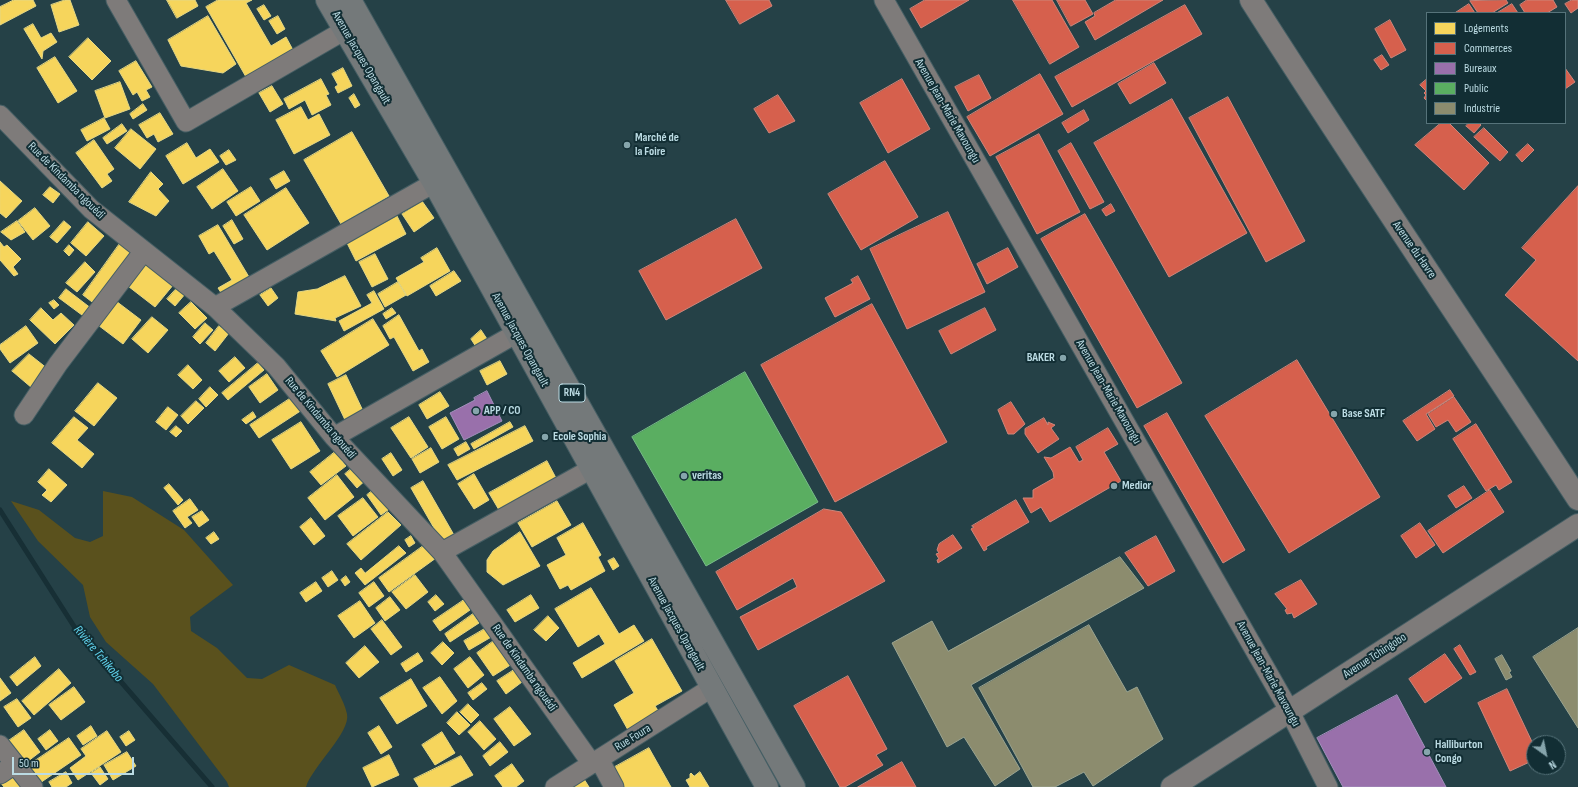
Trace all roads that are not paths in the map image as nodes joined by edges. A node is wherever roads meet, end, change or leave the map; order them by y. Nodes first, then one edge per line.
1 (116, 0) edge
2 (327, 0) edge
3 (350, 0) edge
4 (884, 0) edge
5 (1251, 0) edge
6 (345, 30) junction
7 (0, 115) edge
8 (434, 183) junction
9 (143, 252) junction
10 (215, 307) junction
11 (517, 333) junction
12 (24, 415) dead end
13 (334, 437) junction
14 (591, 469) junction
15 (1578, 499) edge
16 (1578, 525) edge
17 (442, 552) junction
18 (711, 688) junction
19 (1289, 710) junction
20 (0, 745) edge
21 (595, 761) junction
22 (7, 769) edge
23 (33, 787) edge
24 (554, 787) edge
25 (614, 787) edge
26 (767, 787) edge
27 (794, 787) edge
28 (1172, 787) edge
29 (1328, 787) edge

1 - 6 street
2 - 6 highway, Avenue Jacques Opangault / RN4
3 - 27 highway, RN4
4 - 19 street, Avenue Jean-Marie Mavoungu
5 - 15 street, Avenue du Havre
6 - 8 highway, Avenue Jacques Opangault / RN4
7 - 9 street, Rue de Kindamba ngouédi
8 - 10 street
8 - 11 highway, Avenue Jacques Opangault / RN4
9 - 10 street, Rue de Kindamba ngouédi
9 - 12 street
10 - 13 street, Rue de Kindamba ngouédi
11 - 13 street
11 - 14 highway, Avenue Jacques Opangault / RN4
13 - 17 street, Rue de Kindamba ngouédi
14 - 17 street
14 - 18 highway, Avenue Jacques Opangault / RN4
16 - 19 street, Avenue Tchingobo
17 - 21 street, Rue de Kindamba ngouédi
18 - 21 street, Rue Foura
18 - 26 highway, Avenue Jacques Opangault / RN4
19 - 28 street, Avenue Tchingobo
19 - 29 street, Avenue Jean-Marie Mavoungu
20 - 22 street
21 - 24 street, Rue Foura
21 - 25 street, Rue de Kindamba ngouédi
22 - 23 street

